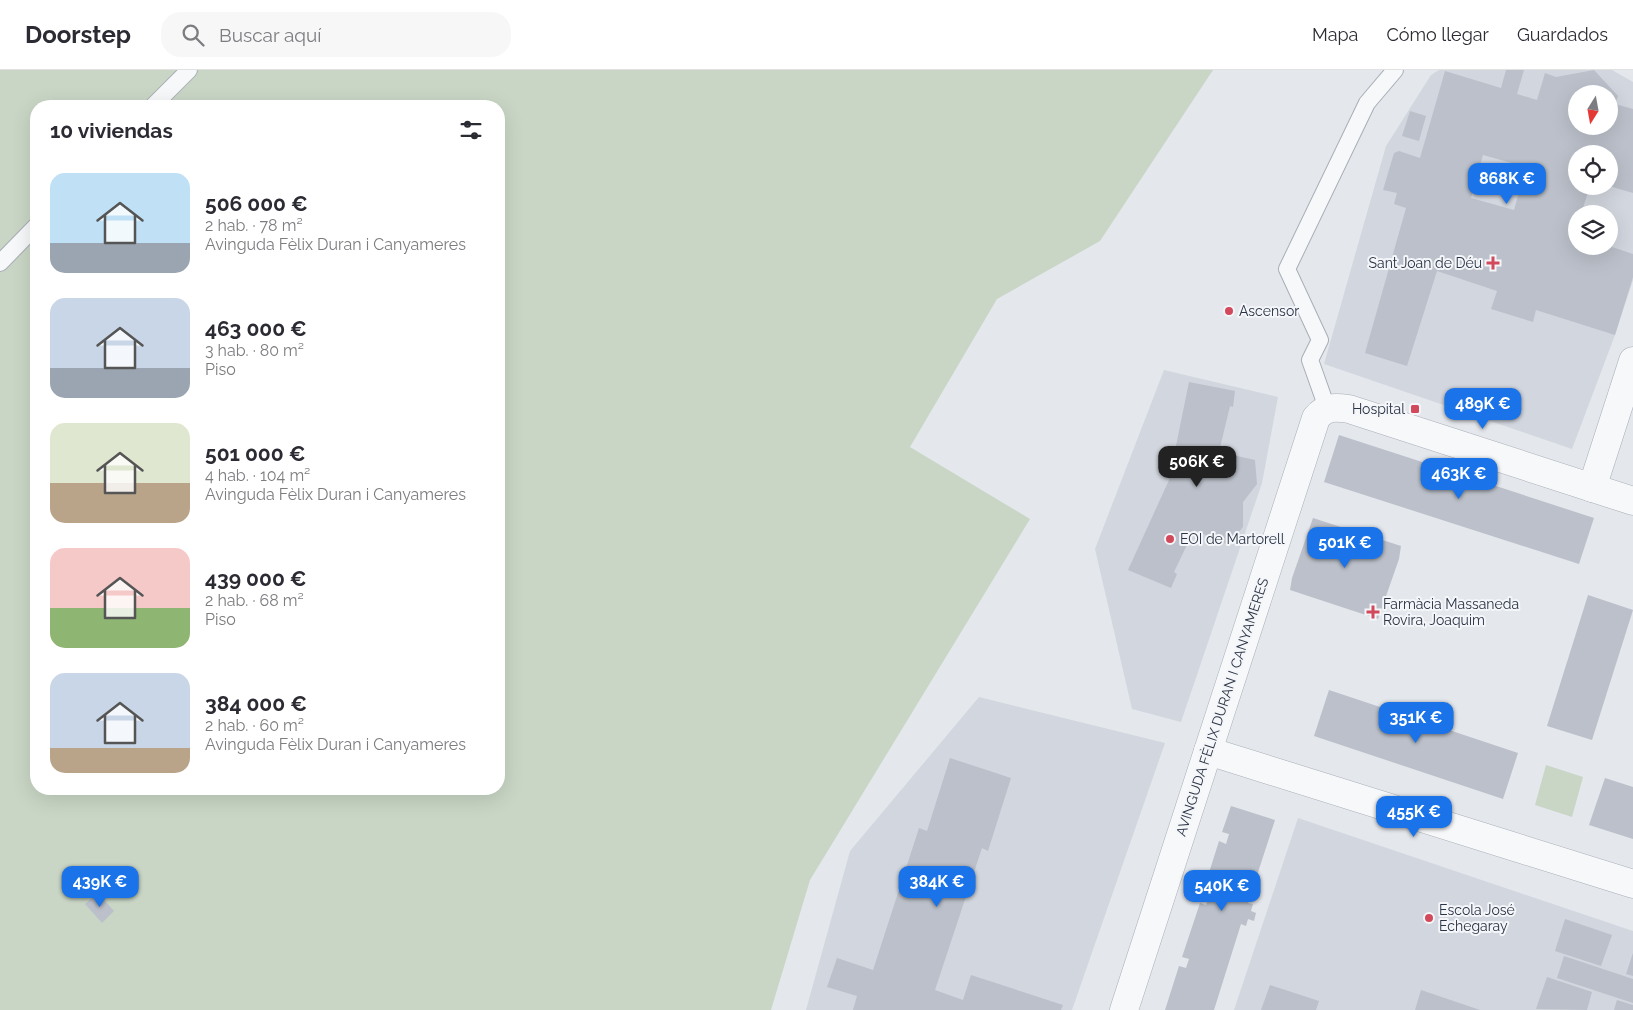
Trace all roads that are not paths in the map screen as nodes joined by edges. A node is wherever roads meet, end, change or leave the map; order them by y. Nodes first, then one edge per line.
1 (189, 70) edge
2 (1395, 70) edge
3 (160, 100) edge
4 (30, 232) edge
5 (0, 262) edge
6 (1633, 361) edge
7 (1327, 408) junction
8 (1592, 488) junction
9 (1633, 501) edge
10 (1208, 751) junction
11 (1633, 884) edge
12 (1124, 1010) edge

1 - 3 lane
2 - 7 lane
4 - 5 lane
6 - 8 street
7 - 8 street
7 - 10 street, AVINGUDA FÈLIX DURAN I CANYAMERES
8 - 9 street
10 - 11 street
10 - 12 street, AVINGUDA FÈLIX DURAN I CANYAMERES

